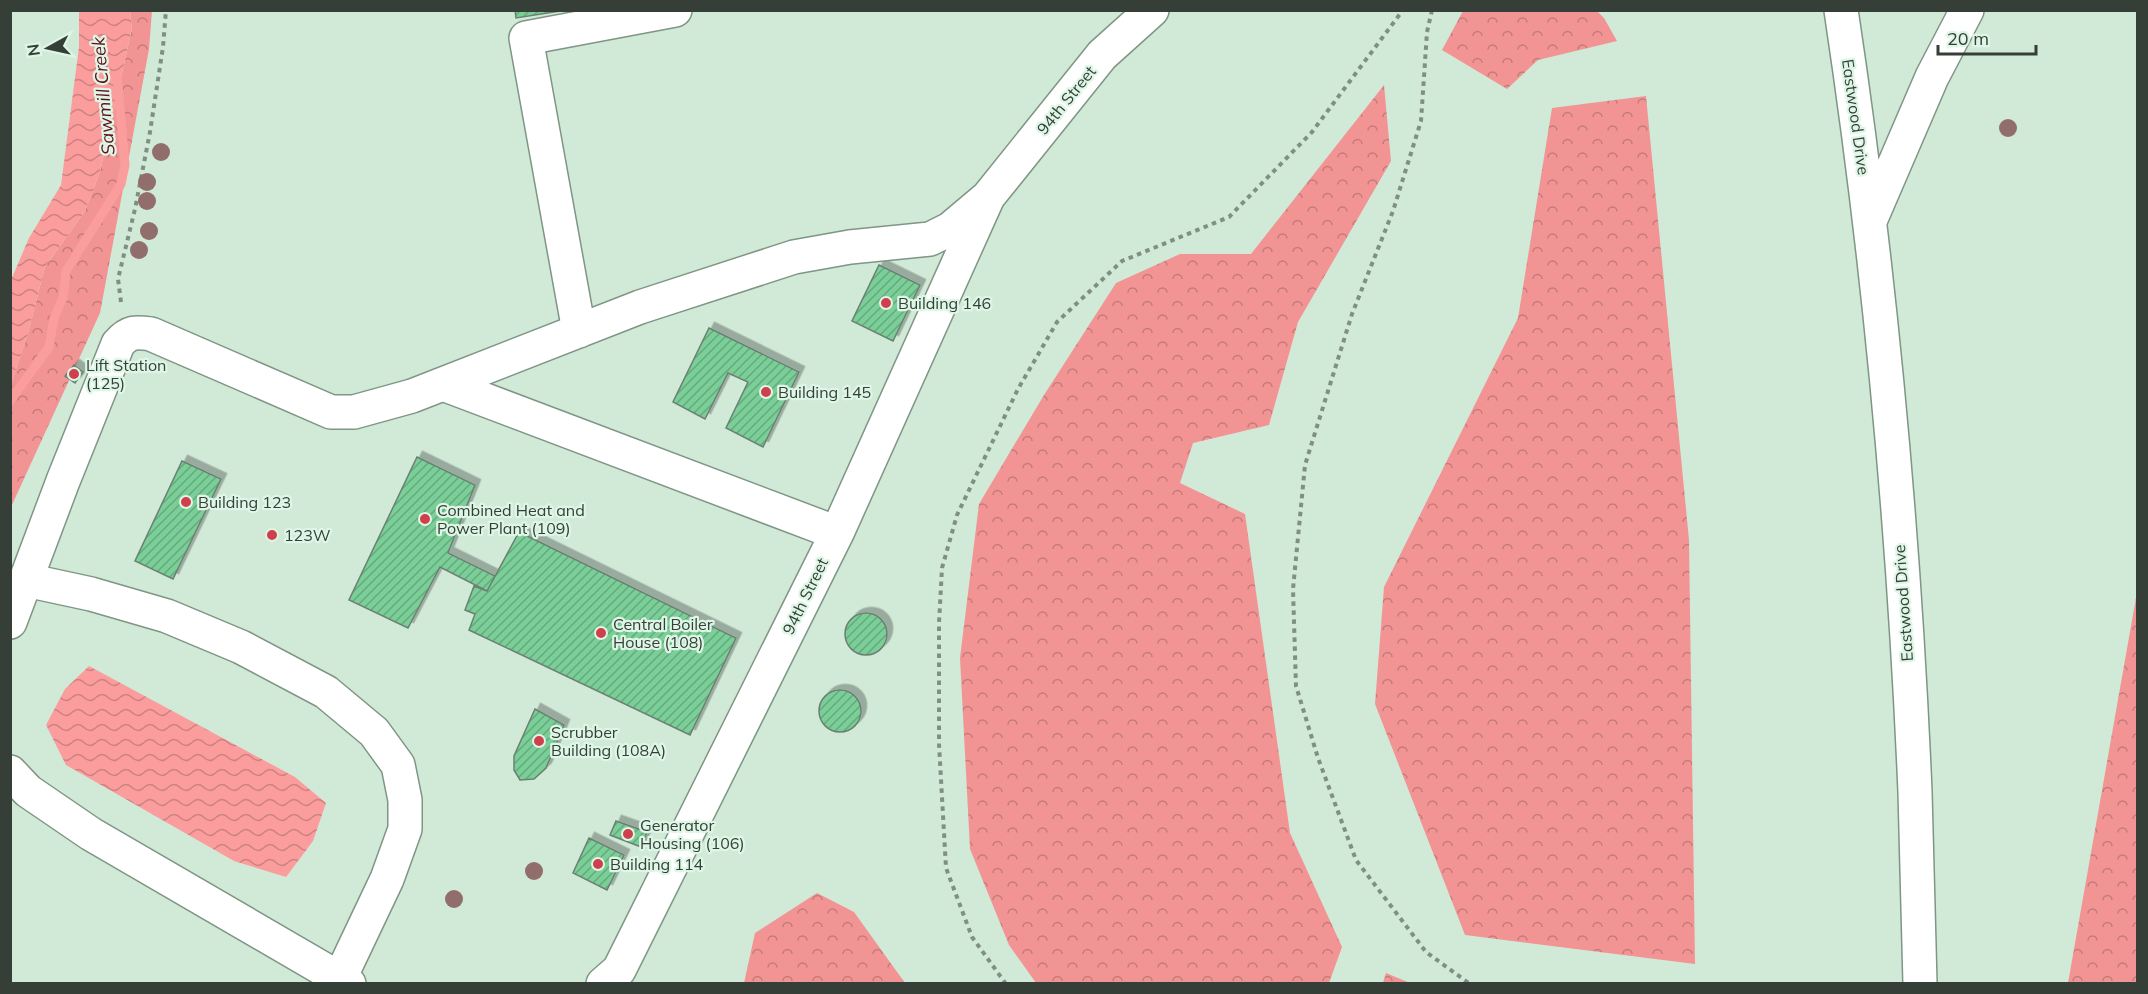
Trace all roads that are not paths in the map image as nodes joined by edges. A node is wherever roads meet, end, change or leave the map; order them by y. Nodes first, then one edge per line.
1 (675, 10) edge
2 (1152, 10) edge
3 (1841, 10) edge
4 (1967, 10) edge
5 (987, 197) junction
6 (1869, 223) junction
7 (579, 331) junction
8 (443, 384) junction
9 (837, 533) junction
10 (26, 580) junction
11 (10, 622) edge
12 (10, 772) edge
13 (344, 981) edge
14 (603, 984) edge
15 (1920, 984) edge

1 - 7 street
2 - 5 street, 94th Street
3 - 6 street, Eastwood Drive
4 - 6 street, Eastwood Drive
5 - 7 street, 94th Street
5 - 9 street, 94th Street
6 - 15 street, Eastwood Drive
7 - 8 street, 94th Street
8 - 9 street
8 - 10 street, 94th Street
9 - 14 street, 94th Street
10 - 11 street
10 - 13 street
12 - 13 street

